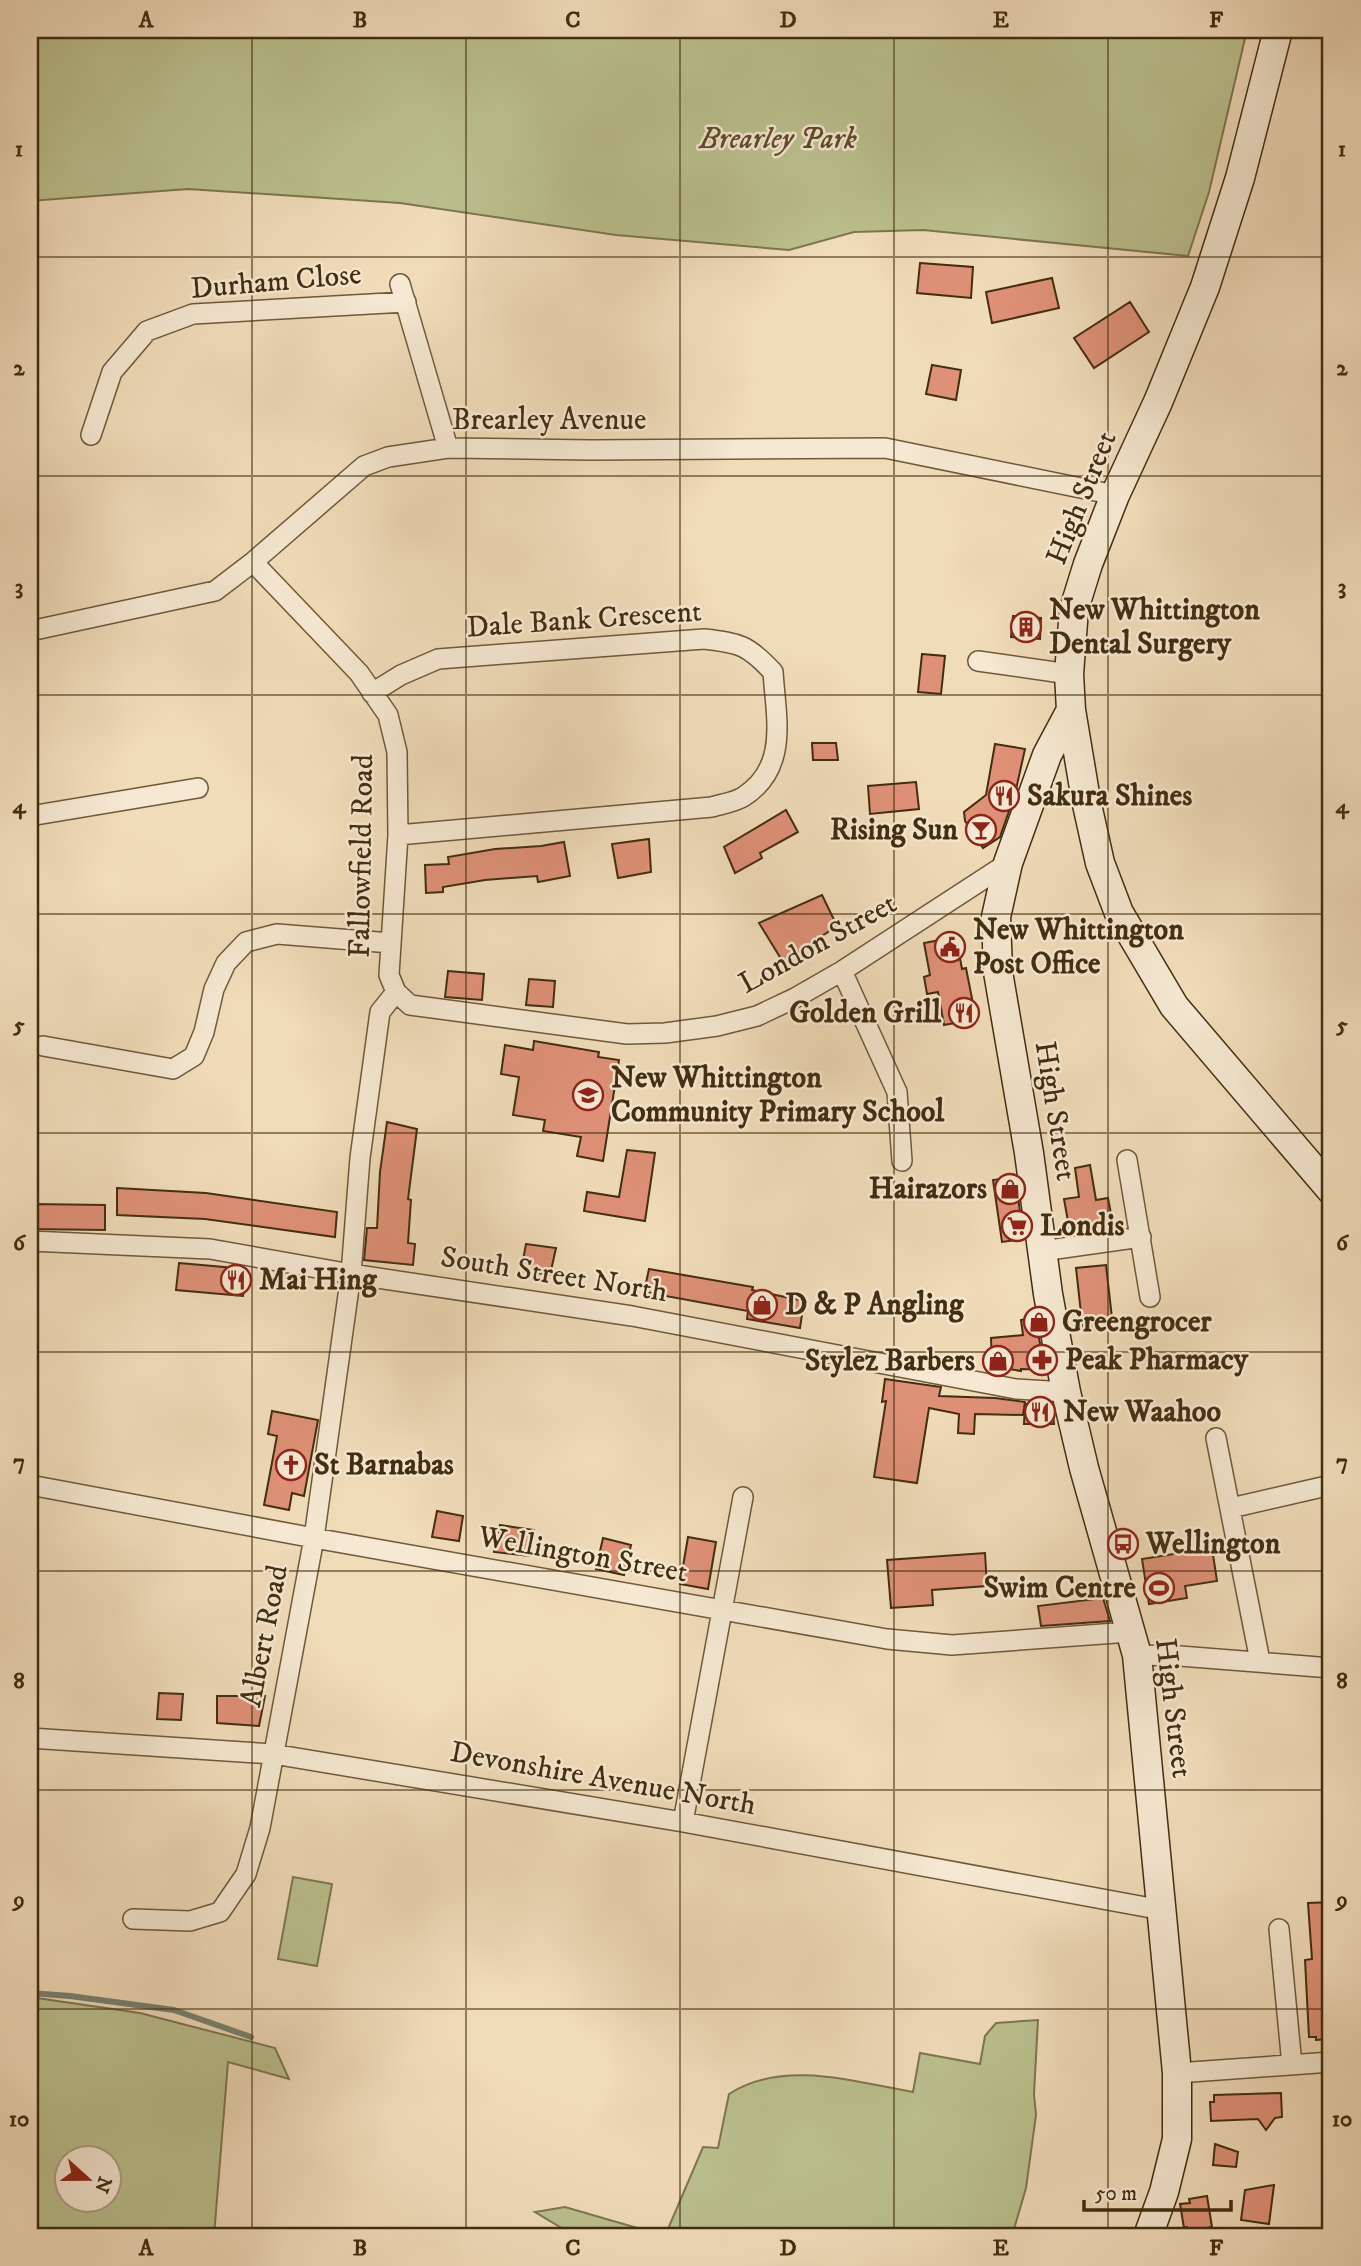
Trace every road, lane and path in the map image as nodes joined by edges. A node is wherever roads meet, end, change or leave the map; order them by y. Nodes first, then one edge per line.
1 (1279, 30) edge
2 (91, 435) dead end
3 (448, 448) junction
4 (1115, 495) junction
5 (253, 562) junction
6 (30, 631) edge
7 (978, 660) dead end
8 (1069, 674) junction
9 (372, 693) junction
10 (1072, 710) junction
11 (198, 788) dead end
12 (30, 816) edge
13 (398, 835) junction
14 (1008, 863) junction
15 (391, 943) junction
16 (842, 971) junction
17 (396, 992) junction
18 (43, 1046) dead end
19 (1127, 1160) dead end
20 (902, 1161) dead end
21 (1330, 1186) edge
22 (1141, 1237) junction
23 (30, 1241) edge
24 (1042, 1251) junction
25 (351, 1274) junction
26 (1150, 1297) dead end
27 (1066, 1392) junction
28 (1216, 1438) dead end
29 (30, 1485) edge
30 (1331, 1485) edge
31 (743, 1497) dead end
32 (1231, 1508) junction
33 (314, 1538) junction
34 (722, 1610) junction
35 (1133, 1644) junction
36 (1259, 1661) junction
37 (1331, 1668) edge
38 (30, 1738) edge
39 (273, 1754) junction
40 (683, 1822) junction
41 (1162, 1910) junction
42 (133, 1919) dead end
43 (1279, 1928) dead end
44 (1331, 2062) edge
45 (1292, 2065) junction
46 (1177, 2073) junction
47 (1148, 2236) edge

1 - 4 street, High Street
2 - 3 street, Durham Close
3 - 4 street, Brearley Avenue
3 - 5 street, Brearley Avenue
4 - 8 street, High Street
5 - 6 street, Brearley Avenue
5 - 9 street, Fallowfield Road
7 - 8 street
8 - 10 street, High Street
9 - 13 street, Fallowfield Road
9 - 13 street, Dale Bank Crescent
10 - 14 street, High Street
10 - 21 street
11 - 12 street
13 - 15 street, Fallowfield Road
14 - 16 street, London Street
14 - 24 street, High Street
15 - 17 street, Fallowfield Road
15 - 18 street
16 - 17 street, London Street
16 - 20 street
17 - 25 street, Albert Road
19 - 22 street
22 - 24 street
22 - 26 street
23 - 25 street, South Street North
24 - 27 street, High Street
25 - 27 street, South Street North
25 - 33 street, Albert Road
27 - 35 street, High Street
28 - 32 street
29 - 33 street, Wellington Street
30 - 32 street
31 - 34 street
32 - 36 street
33 - 34 street, Wellington Street
33 - 39 street, Albert Road
34 - 35 street, Wellington Street
34 - 40 street
35 - 36 street, Wellington Street
35 - 41 street, High Street
36 - 37 street, Wellington Street
38 - 39 street, Devonshire Avenue North
39 - 40 street, Devonshire Avenue North
39 - 42 street, Albert Road
40 - 41 street, Devonshire Avenue North
41 - 46 street, High Street
43 - 45 street
44 - 45 street
45 - 46 street
46 - 47 street, High Street

